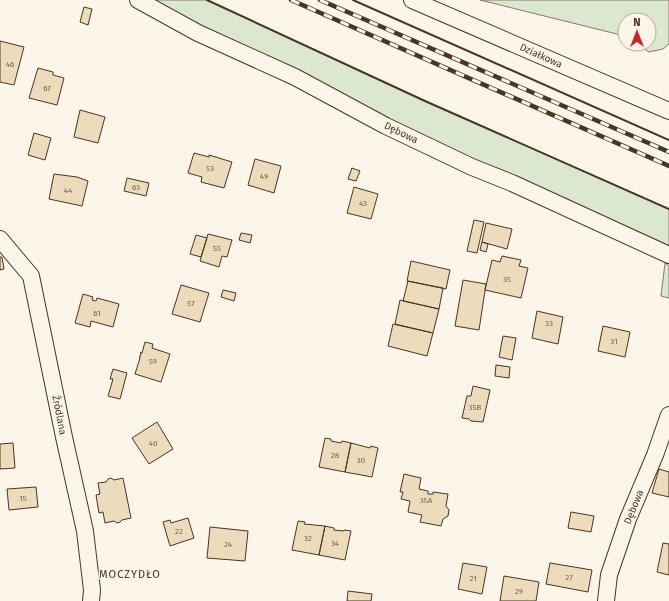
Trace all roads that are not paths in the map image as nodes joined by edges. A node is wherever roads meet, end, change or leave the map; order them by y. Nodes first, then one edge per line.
1 (138, 0) edge
2 (412, 0) edge
3 (669, 111) edge
4 (0, 239) edge
5 (669, 255) edge
6 (669, 415) edge
7 (91, 601) edge
8 (606, 601) edge

1 - 5 street, Dębowa
2 - 3 street, Działkowa
4 - 7 street, Źródlana
6 - 8 street, Dębowa

